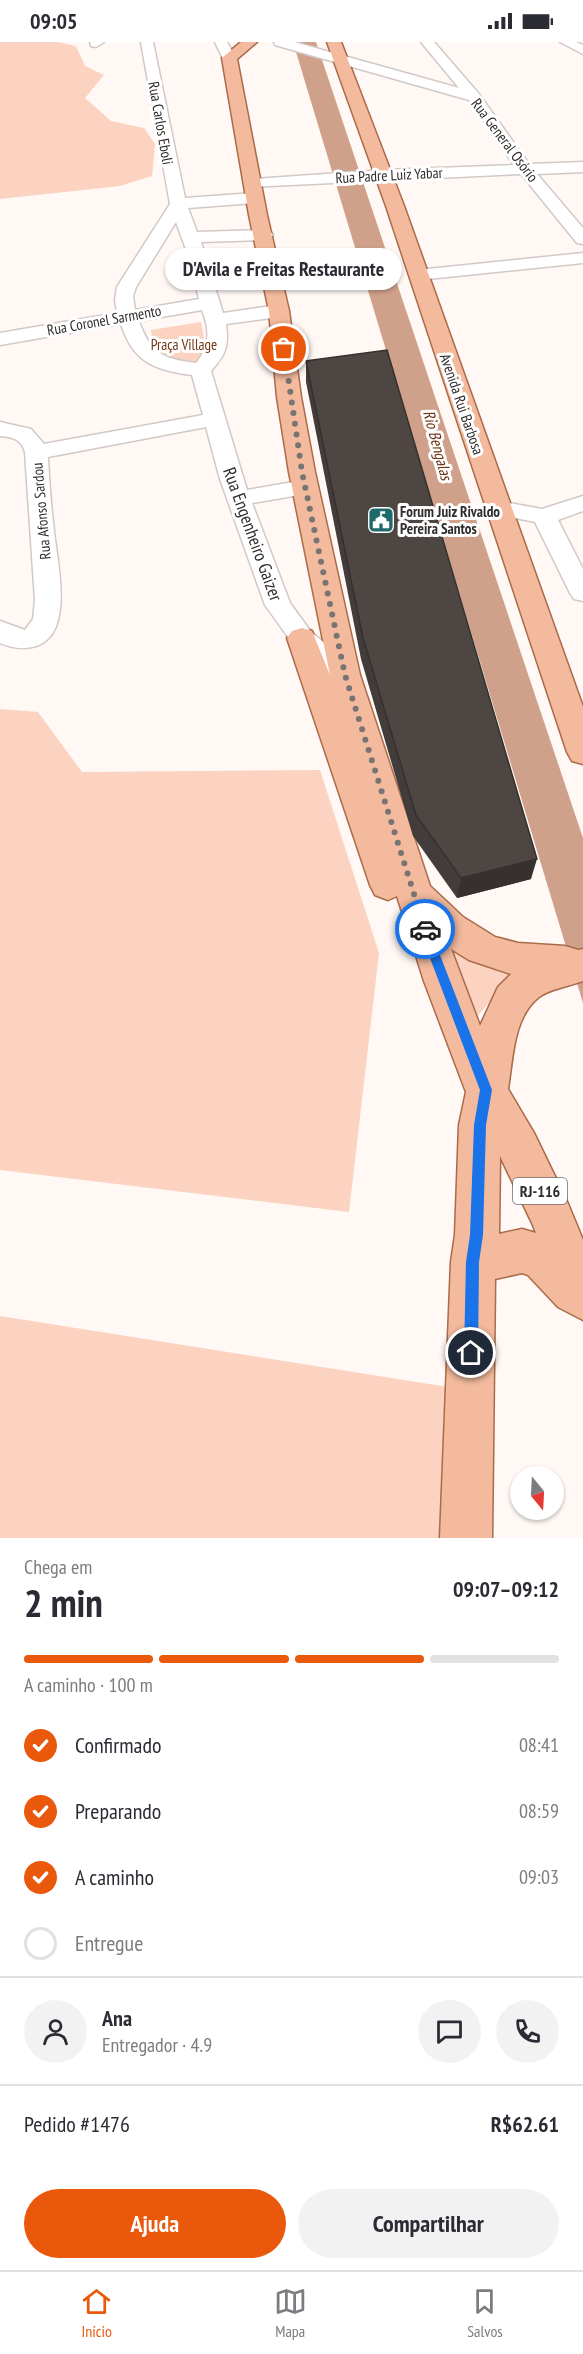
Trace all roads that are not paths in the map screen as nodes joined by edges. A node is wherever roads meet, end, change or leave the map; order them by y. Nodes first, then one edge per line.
1 (147, 42) edge
2 (280, 42) edge
3 (427, 42) edge
4 (566, 42) edge
5 (234, 47) edge
6 (332, 51) edge
7 (582, 53) edge
8 (460, 81) junction
9 (433, 84) junction
10 (474, 97) junction
11 (583, 167) edge
12 (524, 168) junction
13 (373, 176) junction
14 (254, 191) junction
15 (178, 204) junction
16 (264, 235) junction
17 (191, 237) junction
18 (583, 239) edge
19 (583, 258) edge
20 (418, 275) junction
21 (213, 311) junction
22 (279, 311) junction
23 (128, 315) junction
24 (0, 339) edge
25 (201, 370) junction
26 (214, 419) junction
27 (0, 429) edge
28 (36, 452) junction
29 (305, 487) junction
30 (238, 498) junction
31 (583, 503) edge
32 (499, 508) junction
33 (544, 517) junction
34 (583, 592) edge
35 (0, 630) edge
36 (302, 638) junction
37 (345, 675) junction
38 (576, 703) edge
39 (583, 752) edge
40 (412, 893) junction
41 (583, 963) edge
42 (483, 1108) junction
43 (473, 1262) junction
44 (583, 1298) edge
45 (466, 1538) edge

1 - 15 street, Rua Carlos Eboli
2 - 6 street
3 - 8 street, Rua General Osório
4 - 7 street
5 - 14 main road, RJ-116
6 - 9 street
6 - 13 main road, Avenida Rui Barbosa
8 - 9 street
8 - 10 street, Rua General Osório
9 - 10 street
10 - 12 street, Rua General Osório
11 - 12 street, Rua Padre Luiz Yabar
12 - 13 street, Rua Padre Luiz Yabar
12 - 18 street, Rua General Osório
13 - 14 street, Rua Padre Luiz Yabar
13 - 20 main road, Avenida Rui Barbosa
14 - 15 street, Rua Padre Luiz Yabar
14 - 16 main road, RJ-116
15 - 17 street, Rua Carlos Eboli
15 - 23 street
16 - 17 street
16 - 22 main road, RJ-116
17 - 21 street, Rua Carlos Eboli
19 - 20 street
20 - 32 main road, Avenida Rui Barbosa
21 - 22 street, Rua Coronel Sarmento
21 - 23 street, Rua Coronel Sarmento
21 - 25 street, Rua Carlos Eboli
22 - 29 main road, RJ-116
23 - 24 street, Rua Coronel Sarmento
23 - 25 street
25 - 26 street, Rua Engenheiro Gaizer
26 - 28 street, Rua Afonso Sardou
26 - 30 street, Rua Engenheiro Gaizer
27 - 28 street
28 - 35 street, Rua Afonso Sardou
29 - 30 street
29 - 37 main road, RJ-116
30 - 36 street, Rua Engenheiro Gaizer
31 - 33 street
32 - 33 street
32 - 38 main road, Avenida Rui Barbosa
33 - 34 street
36 - 37 street, Rua Engenheiro Gaizer
36 - 42 main road
37 - 40 main road, RJ-116
38 - 39 main road, Avenida Rui Barbosa
40 - 41 main road
40 - 42 main road, RJ-116
41 - 42 main road
42 - 43 main road
42 - 44 main road, RJ-116
43 - 44 main road
43 - 45 main road

